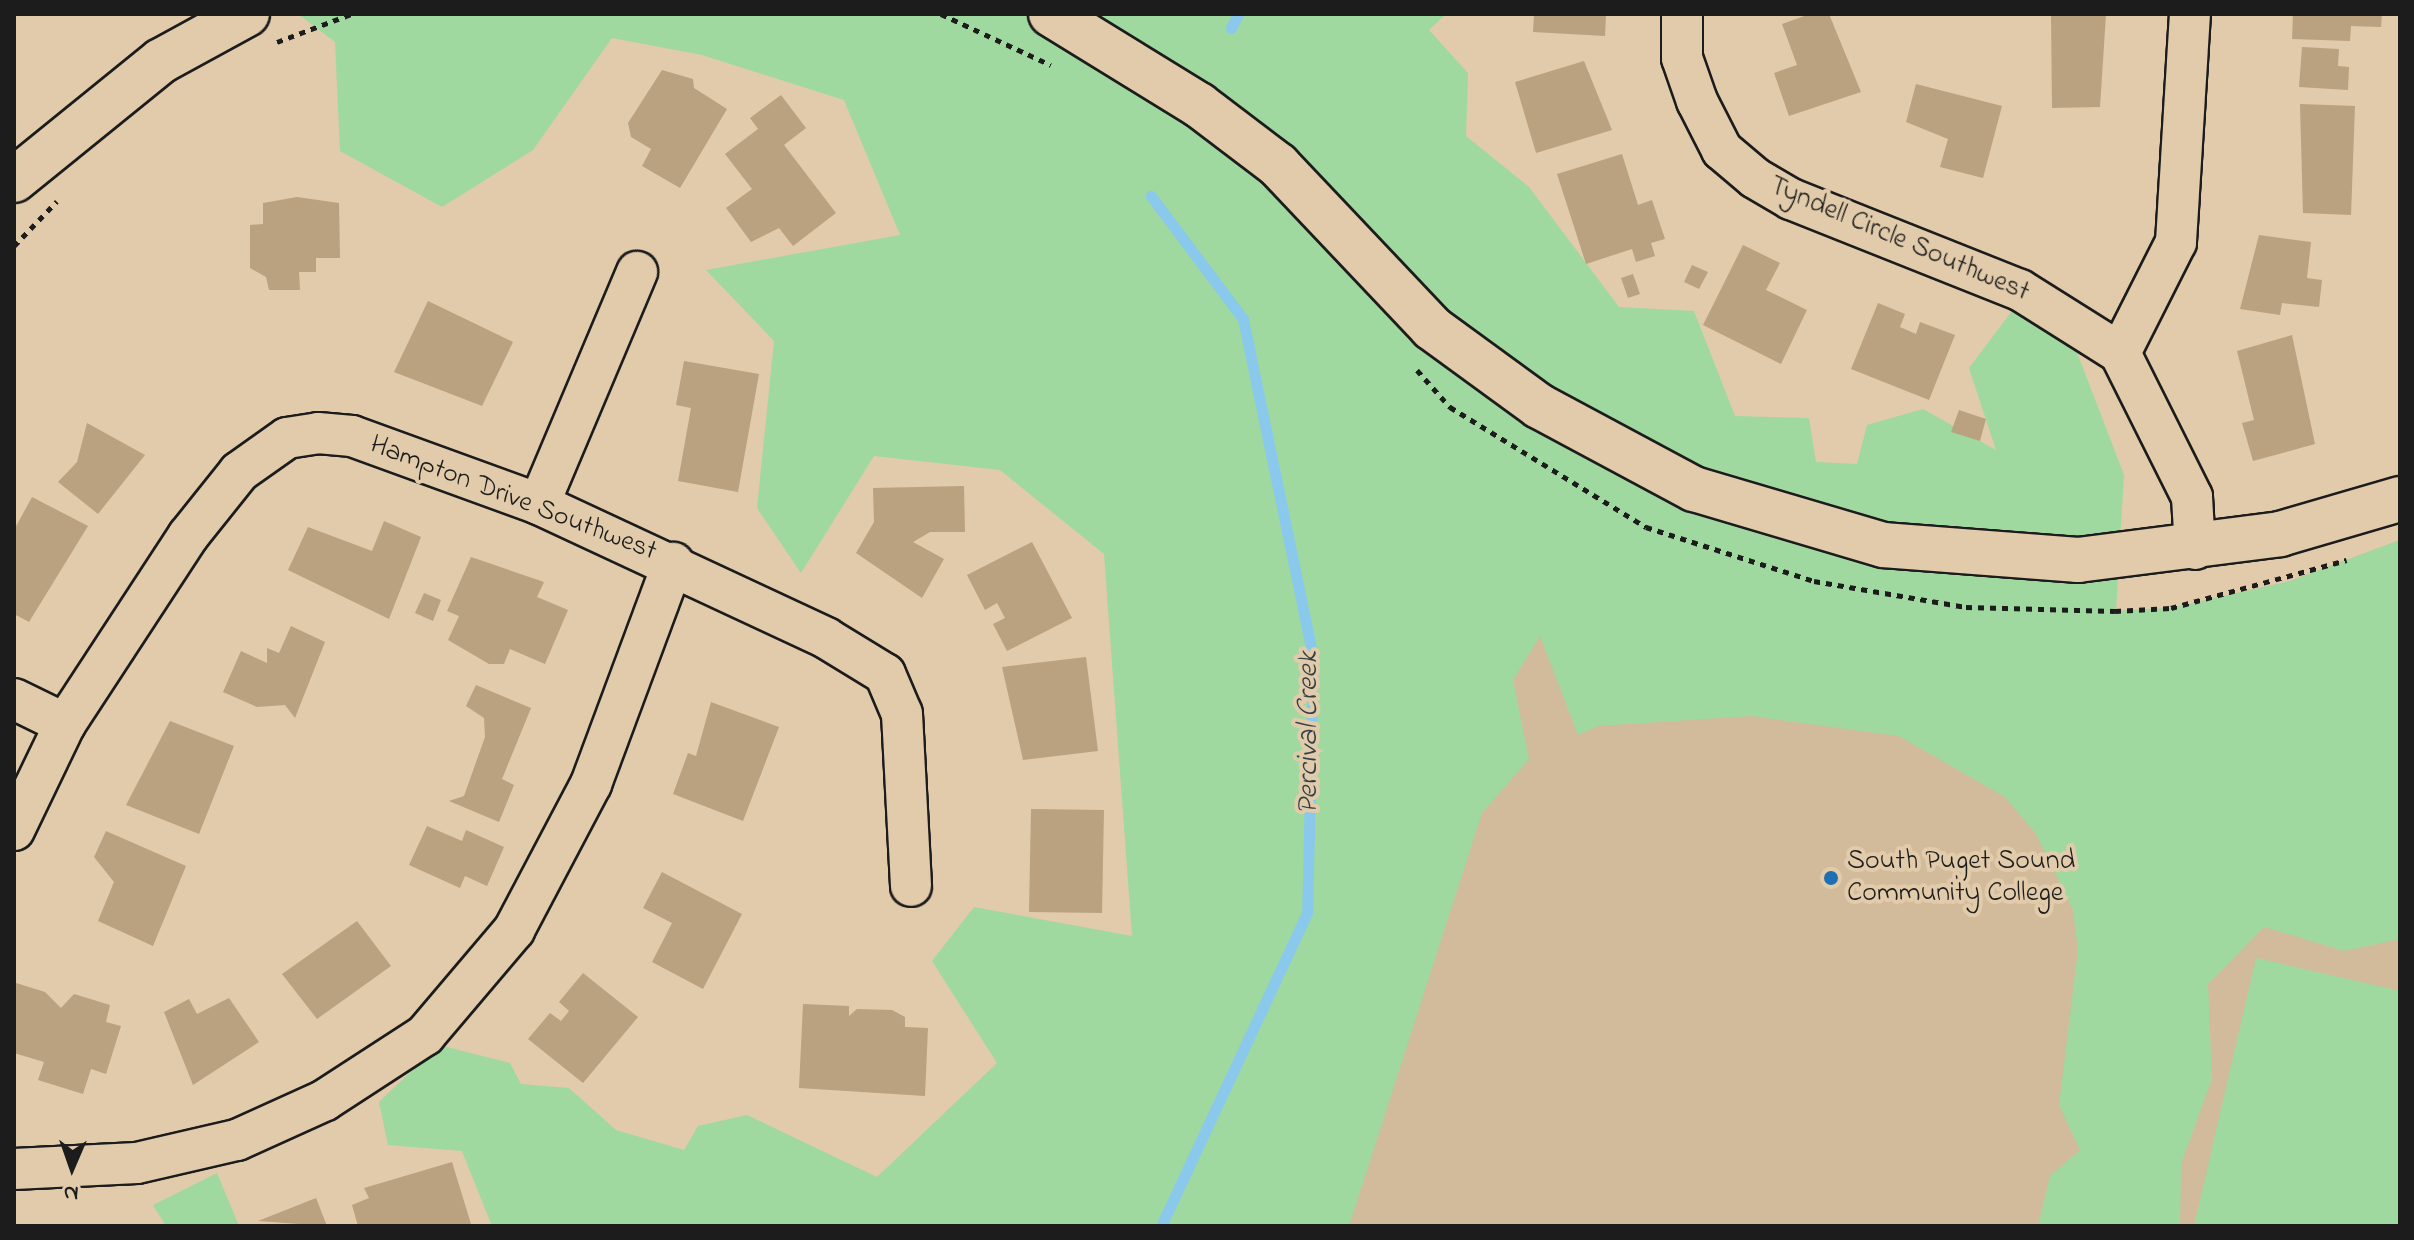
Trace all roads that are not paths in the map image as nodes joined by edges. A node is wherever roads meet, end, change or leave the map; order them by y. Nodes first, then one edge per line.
1 (1051, 14) edge
2 (1682, 14) edge
3 (2190, 14) edge
4 (257, 30) edge
5 (14, 180) edge
6 (637, 272) dead end
7 (2120, 353) junction
8 (2400, 499) edge
9 (539, 504) junction
10 (2195, 549) junction
11 (673, 563) junction
12 (14, 699) edge
13 (65, 724) junction
14 (14, 830) edge
15 (911, 886) dead end
16 (14, 1169) edge

1 - 10 street
2 - 7 street, Tyndell Circle Southwest
3 - 7 street
4 - 5 street
6 - 9 street
7 - 10 street
8 - 10 street
9 - 11 street, Hampton Drive Southwest
9 - 13 street, Hampton Drive Southwest
11 - 15 street
11 - 16 street, Hampton Drive Southwest
12 - 13 street
13 - 14 street, Hampton Drive Southwest

